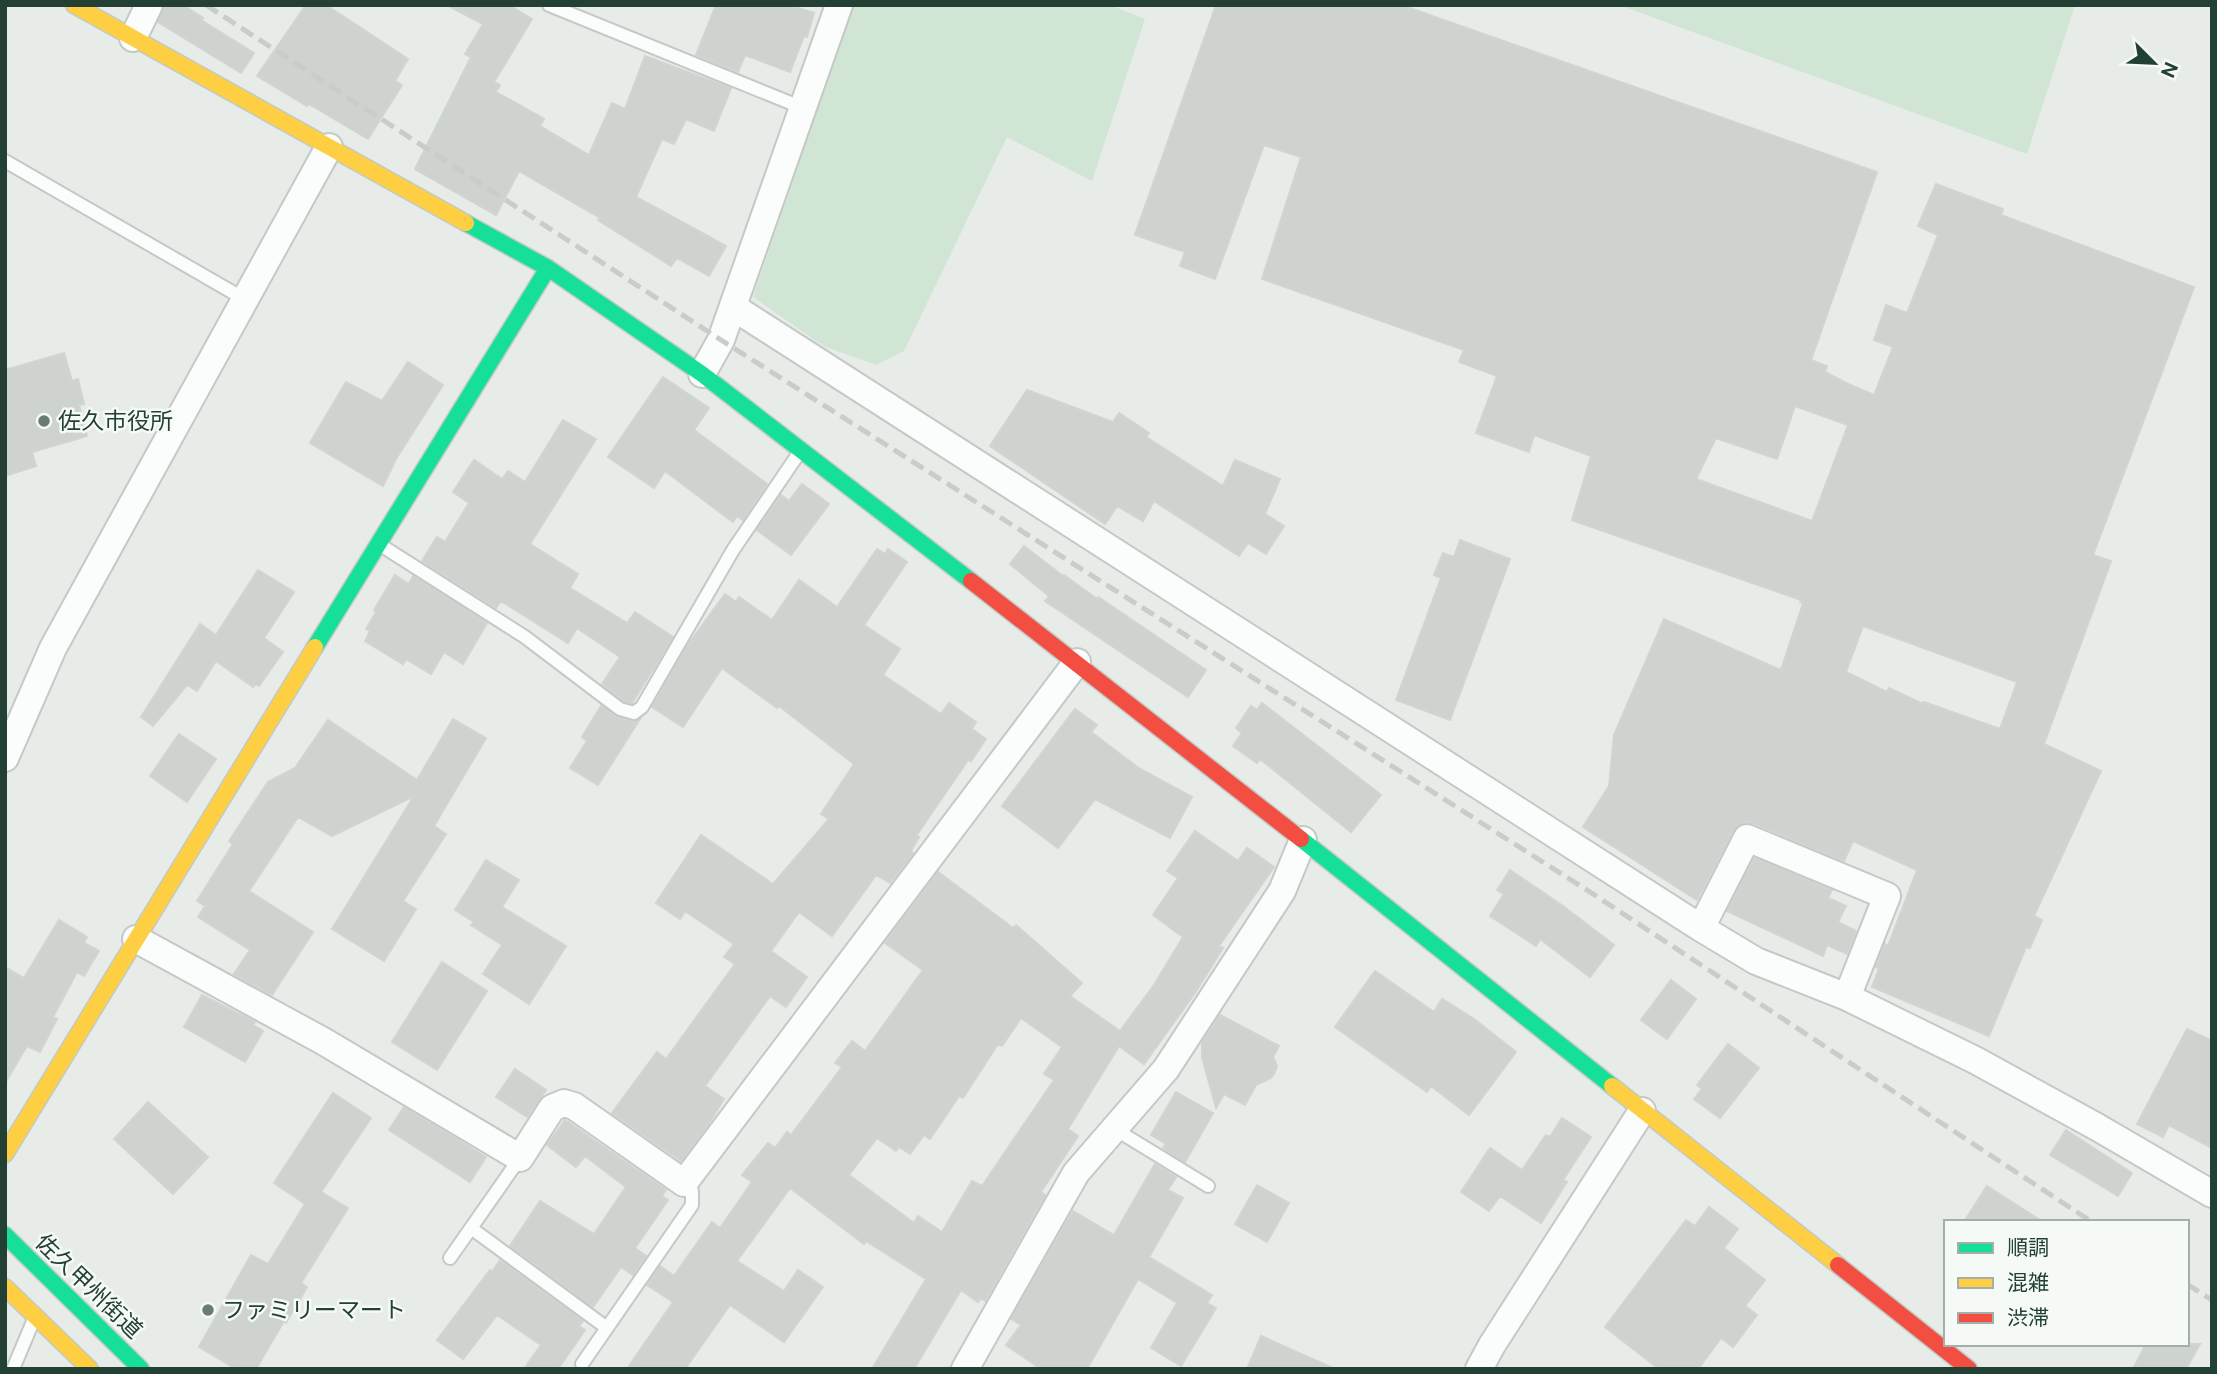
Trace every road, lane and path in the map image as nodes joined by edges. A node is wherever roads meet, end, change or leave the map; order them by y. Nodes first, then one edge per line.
1 (74, 5) edge
2 (149, 5) edge
3 (549, 5) edge
4 (839, 5) edge
5 (133, 38) junction
6 (803, 108) junction
7 (329, 147) junction
8 (5, 161) edge
9 (548, 268) junction
10 (246, 300) junction
11 (733, 307) junction
12 (702, 374) junction
13 (801, 450) junction
14 (379, 544) junction
15 (1077, 662) junction
16 (5, 758) edge
17 (1303, 840) junction
18 (1700, 928) junction
19 (136, 939) junction
20 (1847, 997) junction
21 (1642, 1111) junction
22 (1113, 1128) junction
23 (5, 1154) edge
24 (520, 1158) junction
25 (684, 1183) junction
26 (1208, 1186) dead end
27 (2212, 1194) edge
28 (471, 1228) junction
29 (5, 1235) edge
30 (450, 1258) dead end
31 (5, 1287) edge
32 (36, 1316) junction
33 (607, 1328) junction
34 (582, 1364) dead end
35 (13, 1369) edge
36 (90, 1369) edge
37 (141, 1369) edge
38 (965, 1369) edge
39 (1479, 1369) edge
40 (1969, 1369) edge

1 - 5 street
2 - 5 street
3 - 6 lane
4 - 6 street
5 - 7 street
6 - 11 street
7 - 9 street
7 - 10 street
8 - 10 lane
9 - 12 street
9 - 14 street
10 - 16 street
11 - 12 street
11 - 18 street
12 - 13 street
13 - 14 lane
13 - 15 street
14 - 19 street
15 - 17 street
15 - 25 street
17 - 21 street
17 - 22 street
18 - 20 street
18 - 20 street
19 - 23 street
19 - 24 street
20 - 27 street
21 - 39 street
21 - 40 street
22 - 26 lane
22 - 38 street
24 - 25 street
24 - 28 lane
25 - 33 lane
28 - 30 lane
28 - 33 lane
29 - 37 street, 佐久甲州街道
31 - 32 street
32 - 35 lane
32 - 36 street
33 - 34 lane

